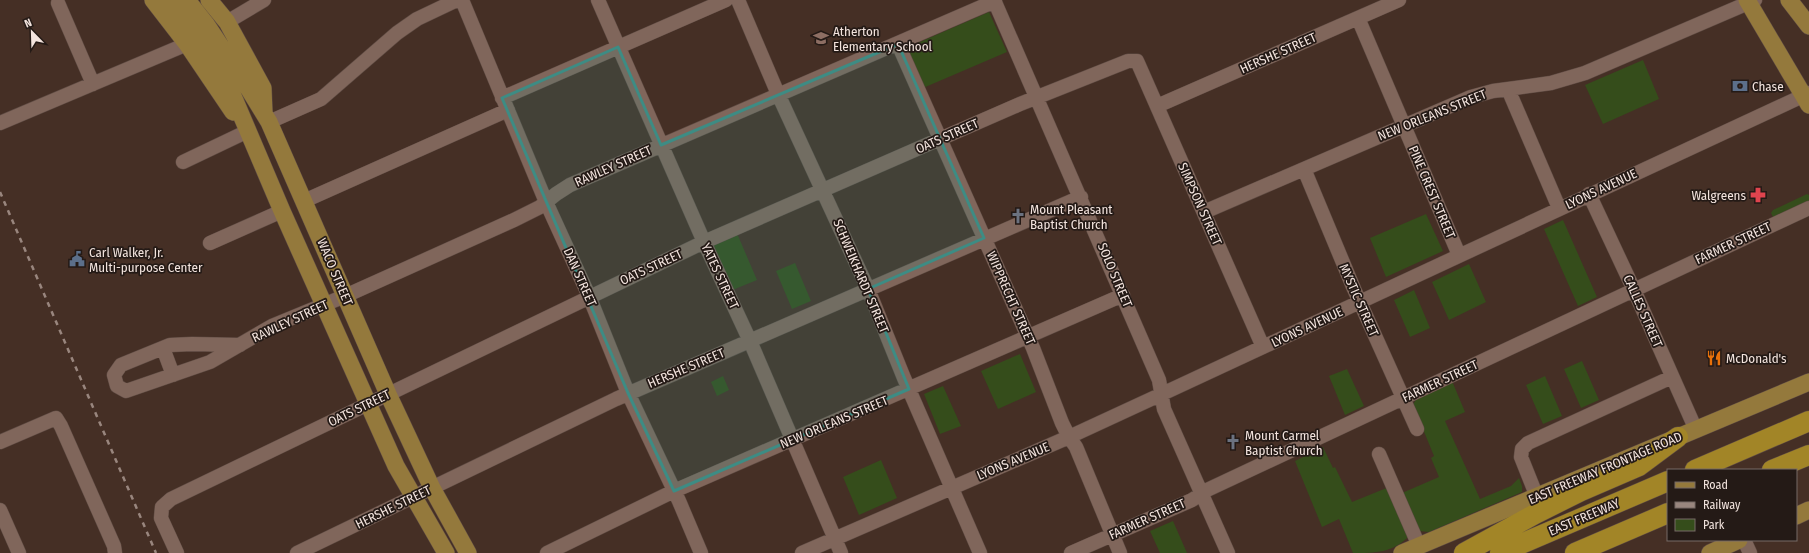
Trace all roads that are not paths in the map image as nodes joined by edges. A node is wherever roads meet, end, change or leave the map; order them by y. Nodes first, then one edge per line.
1 (153, 0) edge
2 (171, 0) edge
3 (186, 0) edge
4 (209, 0) edge
5 (264, 0) edge
6 (458, 0) edge
7 (462, 0) edge
8 (598, 0) edge
9 (726, 0) edge
10 (738, 0) edge
11 (995, 0) edge
12 (1399, 0) edge
13 (1789, 0) edge
14 (1750, 1) edge
15 (58, 3) dead end
16 (1358, 18) junction
17 (227, 22) junction
18 (1809, 26) edge
19 (187, 44) junction
20 (898, 44) junction
21 (618, 47) junction
22 (1137, 61) joint
23 (93, 84) junction
24 (1508, 89) junction
25 (778, 94) junction
26 (1037, 97) junction
27 (1807, 98) edge
28 (505, 104) junction
29 (1157, 106) junction
30 (267, 118) junction
31 (0, 123) edge
32 (1404, 126) junction
33 (247, 128) junction
34 (940, 140) junction
35 (661, 144) junction
36 (182, 162) dead end
37 (1304, 169) junction
38 (824, 190) junction
39 (1589, 194) junction
40 (1081, 197) junction
41 (304, 201) junction
42 (546, 202) junction
43 (1559, 208) junction
44 (1809, 208) edge
45 (282, 211) junction
46 (1204, 212) junction
47 (984, 238) junction
48 (704, 242) junction
49 (210, 243) dead end
50 (1459, 255) junction
51 (868, 290) junction
52 (1634, 290) junction
53 (1123, 295) junction
54 (345, 296) junction
55 (589, 296) junction
56 (1360, 302) junction
57 (325, 304) junction
58 (1028, 336) junction
59 (750, 341) junction
60 (240, 345) junction
61 (1263, 347) junction
62 (163, 348) junction
63 (172, 375) junction
64 (1672, 377) junction
65 (1809, 382) edge
66 (909, 389) junction
67 (628, 393) junction
68 (388, 394) junction
69 (1162, 394) junction
70 (1404, 399) junction
71 (368, 404) junction
72 (1809, 421) edge
73 (1417, 429) dead end
74 (1696, 430) junction
75 (1068, 437) junction
76 (1678, 438) junction
77 (793, 439) junction
78 (0, 442) edge
79 (1379, 454) dead end
80 (1809, 455) edge
81 (1697, 469) edge
82 (1774, 469) edge
83 (1667, 481) edge
84 (952, 487) junction
85 (432, 488) junction
86 (674, 491) junction
87 (1201, 494) junction
88 (413, 497) junction
89 (1537, 497) junction
90 (0, 510) edge
91 (1809, 510) edge
92 (1667, 513) edge
93 (1797, 516) edge
94 (1112, 535) junction
95 (835, 539) junction
96 (1737, 541) edge
97 (1744, 541) edge
98 (1418, 546) junction
99 (19, 553) edge
100 (115, 553) edge
101 (177, 553) edge
102 (297, 553) edge
103 (446, 553) edge
104 (468, 553) edge
105 (547, 553) edge
106 (701, 553) edge
107 (802, 553) edge
108 (841, 553) edge
109 (980, 553) edge
110 (1071, 553) edge
111 (1120, 553) edge
112 (1228, 553) edge
113 (1402, 553) edge
114 (1464, 553) edge
115 (1500, 553) edge
116 (1575, 553) edge
117 (1710, 553) edge
118 (1750, 553) edge

1 - 19 main road
2 - 33 main road, WACO STREET
3 - 30 main road, WACO STREET
4 - 17 main road
5 - 17 street
6 - 30 street
7 - 28 street, DAN STREET
8 - 21 street, YATES STREET
9 - 21 street
10 - 25 street, SCHWEIKHARDT STREET
11 - 20 street, RAWLEY STREET
11 - 26 street, SOLO STREET
12 - 16 street, HERSHE STREET
13 - 18 main road
14 - 24 street, NEW ORLEANS STREET
14 - 27 main road
15 - 23 street
16 - 29 street, HERSHE STREET
16 - 32 street, PINE CREST STREET
17 - 30 main road
19 - 23 street
19 - 33 main road
20 - 25 street, RAWLEY STREET
20 - 34 street, WIPPRECHT STREET
21 - 28 street
21 - 35 street, YATES STREET
22 - 26 street, OATS STREET
22 - 29 street, SIMPSON STREET
23 - 31 street
24 - 32 street, NEW ORLEANS STREET
24 - 43 street
25 - 35 street, RAWLEY STREET
25 - 38 street, SCHWEIKHARDT STREET
26 - 34 street, OATS STREET
26 - 40 street, SOLO STREET
27 - 39 street, LYONS AVENUE
28 - 41 street
28 - 42 street, DAN STREET
29 - 46 street, SIMPSON STREET
30 - 41 main road, WACO STREET
32 - 37 street, NEW ORLEANS STREET
32 - 50 street, PINE CREST STREET
33 - 36 street
33 - 45 main road, WACO STREET
34 - 38 street, OATS STREET
34 - 47 street, WIPPRECHT STREET
35 - 42 street, RAWLEY STREET
35 - 48 street, YATES STREET
37 - 46 street, NEW ORLEANS STREET
37 - 56 street, MYSTIC STREET
38 - 48 street, OATS STREET
38 - 51 street, SCHWEIKHARDT STREET
39 - 43 street, LYONS AVENUE
39 - 52 street, CALLES STREET
40 - 47 street, HERSHE STREET
40 - 53 street, SOLO STREET
41 - 54 main road, WACO STREET
42 - 54 street, RAWLEY STREET
42 - 55 street, DAN STREET
43 - 50 street, LYONS AVENUE
44 - 52 street, FARMER STREET
45 - 49 street
45 - 57 main road, WACO STREET
46 - 61 street, SIMPSON STREET
47 - 51 street, HERSHE STREET
47 - 58 street, WIPPRECHT STREET
48 - 55 street, OATS STREET
48 - 59 street, YATES STREET
50 - 56 street, LYONS AVENUE
51 - 59 street, HERSHE STREET
51 - 66 street, SCHWEIKHARDT STREET
52 - 64 street, CALLES STREET
52 - 70 street, FARMER STREET
53 - 58 street, NEW ORLEANS STREET
53 - 69 street, SOLO STREET
54 - 57 street, RAWLEY STREET
54 - 68 main road, WACO STREET
55 - 67 street, DAN STREET
55 - 68 street, OATS STREET
56 - 61 street, LYONS AVENUE
56 - 70 street, MYSTIC STREET
57 - 60 street, RAWLEY STREET
57 - 71 main road, WACO STREET
58 - 66 street, NEW ORLEANS STREET
58 - 75 street, WIPPRECHT STREET
59 - 67 street, HERSHE STREET
59 - 77 street, YATES STREET
60 - 62 street, RAWLEY STREET
60 - 63 street, RAWLEY STREET
61 - 69 street, LYONS AVENUE
62 - 63 street
62 - 63 street, RAWLEY STREET
64 - 74 street, CALLES STREET
64 - 89 street
65 - 74 main road, EAST FREEWAY FRONTAGE ROAD
66 - 77 street, NEW ORLEANS STREET
66 - 84 street, SCHWEIKHARDT STREET
67 - 85 street, HERSHE STREET
67 - 86 street, DAN STREET
68 - 71 street, OATS STREET
68 - 85 main road, WACO STREET
69 - 75 street, LYONS AVENUE
69 - 87 street, SOLO STREET
70 - 73 street, MYSTIC STREET
70 - 87 street, FARMER STREET
71 - 88 main road, WACO STREET
71 - 101 street, OATS STREET
72 - 81 highway
74 - 76 main road, EAST FREEWAY FRONTAGE ROAD
75 - 84 street, LYONS AVENUE
75 - 94 street, WIPPRECHT STREET
76 - 89 main road, EAST FREEWAY FRONTAGE ROAD
76 - 114 highway
77 - 86 street, NEW ORLEANS STREET
77 - 95 street, YATES STREET
78 - 100 street
79 - 98 street
80 - 82 highway
83 - 115 highway, EAST FREEWAY
84 - 95 street, LYONS AVENUE
84 - 109 street, SCHWEIKHARDT STREET
85 - 88 street, HERSHE STREET
85 - 104 main road, WACO STREET
86 - 105 street, NEW ORLEANS STREET
86 - 106 street, DAN STREET
87 - 94 street, FARMER STREET
87 - 112 street, SOLO STREET
88 - 102 street, HERSHE STREET
88 - 103 main road, WACO STREET
89 - 98 main road, EAST FREEWAY FRONTAGE ROAD
90 - 99 street
91 - 93 main road
92 - 116 highway
94 - 110 street, FARMER STREET
94 - 111 street, WIPPRECHT STREET
95 - 107 street, LYONS AVENUE
95 - 108 street, YATES STREET
96 - 117 main road
97 - 118 street
98 - 113 main road, EAST FREEWAY FRONTAGE ROAD

